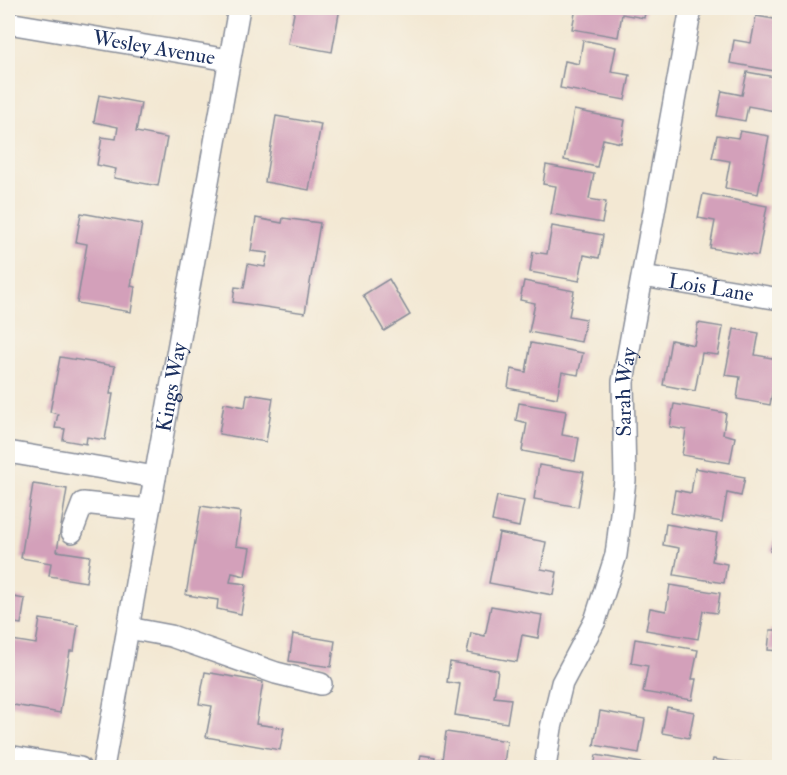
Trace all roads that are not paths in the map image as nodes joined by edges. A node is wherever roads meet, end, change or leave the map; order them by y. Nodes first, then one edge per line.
1 (238, 8) edge
2 (691, 8) edge
3 (8, 23) edge
4 (229, 60) junction
5 (643, 276) junction
6 (780, 299) edge
7 (8, 452) edge
8 (155, 477) junction
9 (149, 510) junction
10 (72, 532) dead end
11 (128, 628) junction
12 (321, 684) dead end
13 (8, 756) edge
14 (80, 768) edge
15 (103, 768) edge
16 (545, 768) edge

1 - 4 street, Kings Way
2 - 5 street, Sarah Way
3 - 4 street, Wesley Avenue
4 - 8 street, Kings Way
5 - 6 street, Lois Lane
5 - 16 street, Sarah Way
7 - 8 street
8 - 9 street, Kings Way
9 - 10 street
9 - 11 street, Kings Way
11 - 12 street
11 - 15 street, Kings Way
13 - 14 street

